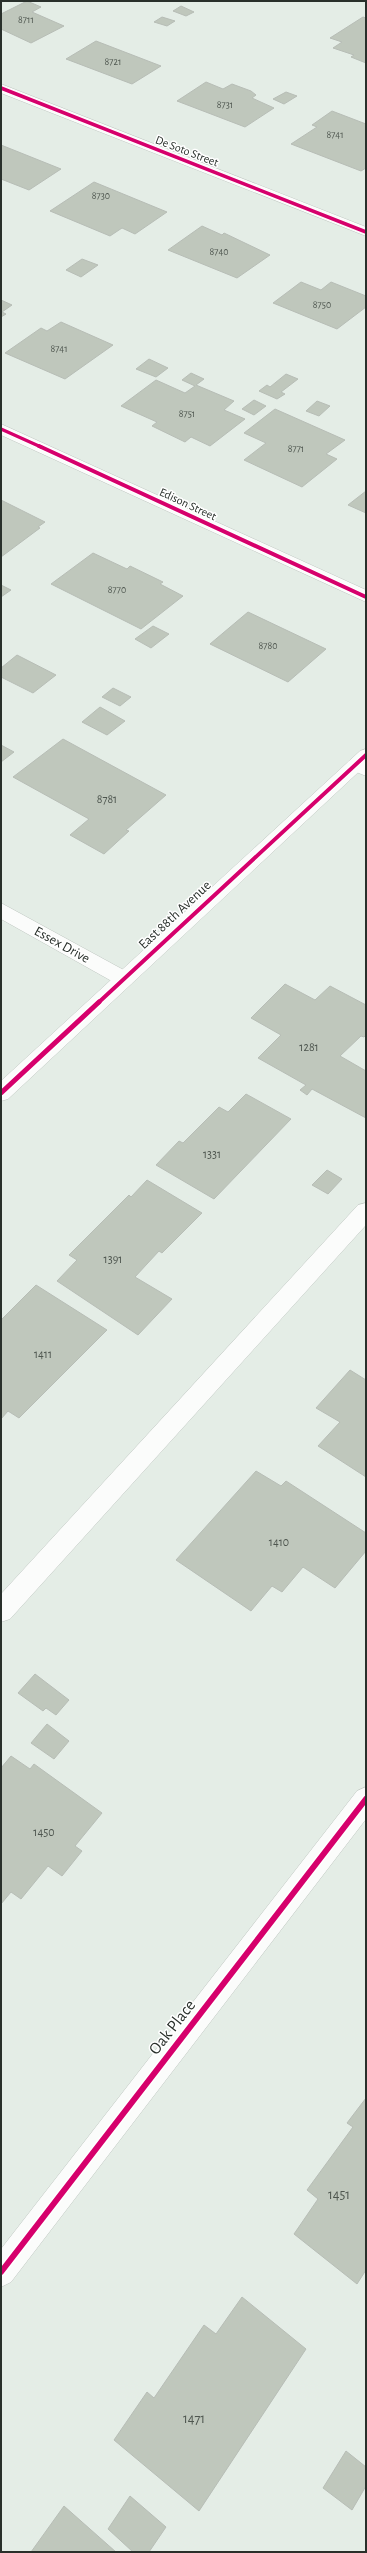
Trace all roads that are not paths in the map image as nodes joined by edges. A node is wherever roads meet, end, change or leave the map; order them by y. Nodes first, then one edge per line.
1 (1, 88) edge
2 (366, 232) edge
3 (1, 429) edge
4 (366, 597) edge
5 (362, 763) edge
6 (1, 910) edge
7 (124, 979) junction
8 (1, 1093) edge
9 (366, 1211) edge
10 (1, 1610) edge
11 (366, 1799) edge
12 (1, 2272) edge

1 - 2 street, De Soto Street
3 - 4 street, Edison Street
5 - 7 street, East 88th Avenue
6 - 7 street, Essex Drive
7 - 8 street, East 88th Avenue
9 - 10 street
11 - 12 street, Oak Place

